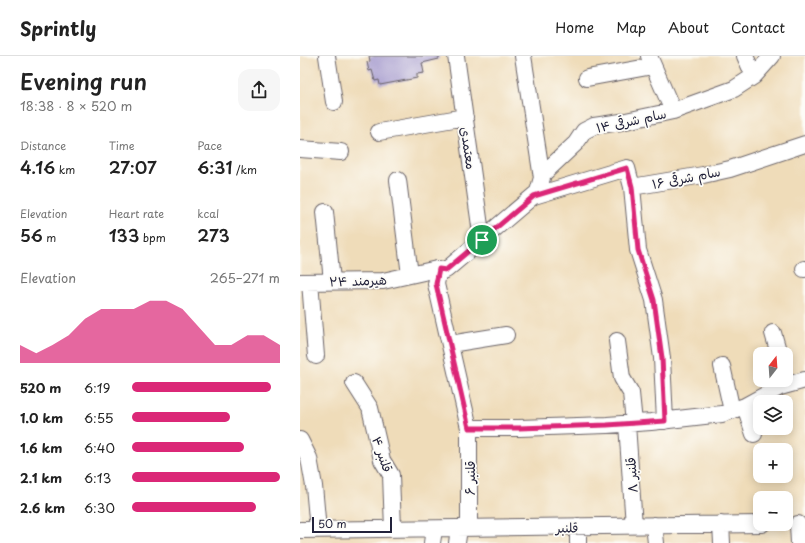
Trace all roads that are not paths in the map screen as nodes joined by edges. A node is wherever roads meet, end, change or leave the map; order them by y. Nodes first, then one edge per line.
1 (327, 56) edge
2 (456, 56) edge
3 (523, 56) edge
4 (745, 56) edge
5 (772, 56) edge
6 (651, 61) edge
7 (754, 76) junction
8 (587, 78) dead end
9 (334, 102) dead end
10 (673, 111) junction
11 (465, 117) junction
12 (379, 132) dead end
13 (805, 144) edge
14 (300, 149) edge
15 (341, 152) dead end
16 (542, 178) junction
17 (398, 180) dead end
18 (632, 187) junction
19 (534, 196) junction
20 (326, 212) dead end
21 (482, 240) junction
22 (439, 269) junction
23 (410, 275) junction
24 (332, 281) junction
25 (305, 282) edge
26 (773, 333) dead end
27 (506, 335) dead end
28 (617, 341) dead end
29 (450, 344) junction
30 (777, 347) edge
31 (316, 356) dead end
32 (722, 366) dead end
33 (793, 380) edge
34 (805, 380) edge
35 (354, 383) dead end
36 (768, 387) edge
37 (739, 409) junction
38 (665, 421) junction
39 (631, 423) junction
40 (469, 428) junction
41 (753, 432) edge
42 (300, 440) edge
43 (721, 524) junction
44 (753, 524) edge
45 (796, 524) edge
46 (654, 525) junction
47 (578, 526) junction
48 (634, 526) junction
49 (393, 529) junction
50 (300, 530) edge
51 (318, 530) junction
52 (462, 533) edge
53 (433, 536) edge
54 (578, 543) edge
55 (656, 543) edge
56 (722, 543) edge
57 (799, 543) edge

1 - 9 street
2 - 11 street, معتمدی
3 - 16 street
4 - 7 street
5 - 7 street, سام شرقی ۱۴
6 - 8 street
6 - 10 street
7 - 10 street, سام شرقی ۱۴
10 - 16 street, سام شرقی ۱۴
11 - 12 street
11 - 21 street, معتمدی
13 - 18 street, سام شرقی ۱۶
14 - 15 street
16 - 19 street, سام شرقی ۱۴
17 - 23 street
18 - 19 street
18 - 38 street
19 - 21 street, سام شرقی ۱۴
20 - 24 street
21 - 22 street, سام شرقی ۱۴
22 - 23 street, هیرمند ۲۴
22 - 29 street, قلنبر ۶
23 - 24 street, هیرمند ۲۴
24 - 25 street, هیرمند ۲۴
25 - 31 street
26 - 30 street
27 - 29 street
28 - 39 street, قلنبر ۸
29 - 40 street, قلنبر ۶
32 - 37 street
33 - 34 street
35 - 49 street, قلنبر ۴
36 - 37 street
37 - 38 street
37 - 41 street
38 - 39 street
39 - 40 street
39 - 48 street, قلنبر ۸
40 - 52 street, قلنبر ۶
42 - 51 street
43 - 44 street, قلنبر
43 - 46 street, قلنبر
43 - 56 street
45 - 57 street
46 - 48 street, قلنبر
46 - 55 street
47 - 48 street, قلنبر
47 - 52 street, قلنبر
47 - 54 street
49 - 51 street, قلنبر
49 - 53 street, قلنبر
50 - 51 street, قلنبر
52 - 53 street, قلنبر

